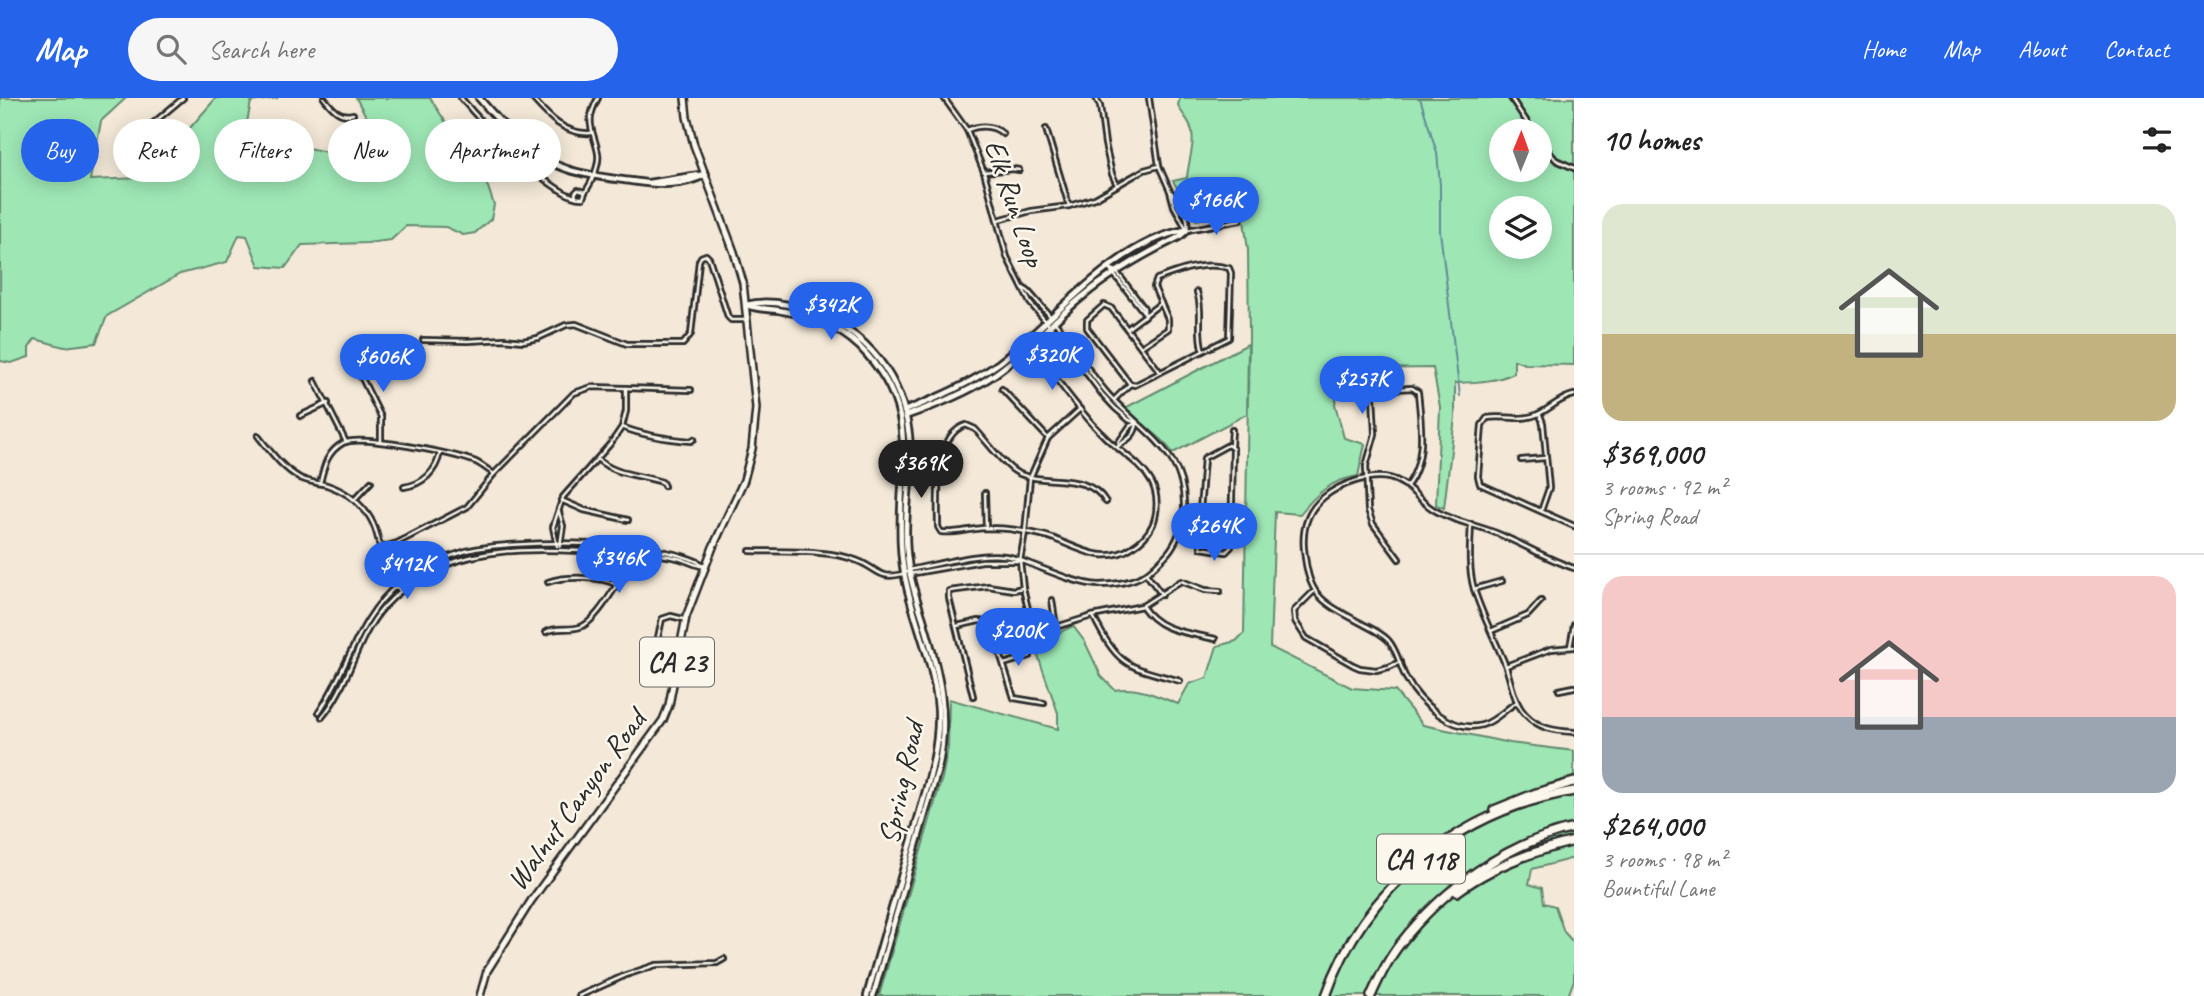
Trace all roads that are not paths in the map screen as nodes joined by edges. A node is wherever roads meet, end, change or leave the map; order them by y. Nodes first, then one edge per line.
1 (183, 98) edge
2 (324, 98) edge
3 (461, 98) edge
4 (479, 98) edge
5 (532, 98) edge
6 (598, 98) edge
7 (685, 98) edge
8 (944, 98) edge
9 (1096, 98) edge
10 (1149, 98) edge
11 (1511, 98) edge
12 (353, 114) dead end
13 (158, 119) edge
14 (1526, 119) edge
15 (1046, 129) dead end
16 (967, 130) junction
17 (591, 132) junction
18 (1003, 134) dead end
19 (1552, 155) edge
20 (1159, 166) junction
21 (1574, 168) edge
22 (1019, 170) dead end
23 (985, 172) junction
24 (706, 174) junction
25 (593, 175) junction
26 (1117, 185) junction
27 (1170, 191) junction
28 (565, 192) junction
29 (576, 192) junction
30 (585, 192) junction
31 (576, 197) junction
32 (1178, 201) junction
33 (1173, 204) junction
34 (1069, 206) junction
35 (998, 220) junction
36 (1240, 220) dead end
37 (1187, 230) junction
38 (1109, 268) junction
39 (1114, 273) junction
40 (1023, 288) junction
41 (1197, 292) dead end
42 (1161, 303) junction
43 (746, 305) junction
44 (1145, 313) junction
45 (747, 320) junction
46 (1053, 320) junction
47 (1048, 324) junction
48 (1127, 329) junction
49 (423, 340) dead end
50 (1141, 346) junction
51 (1203, 351) junction
52 (351, 354) dead end
53 (1042, 360) dead end
54 (1160, 372) junction
55 (315, 381) dead end
56 (1130, 384) junction
57 (626, 388) junction
58 (1002, 389) dead end
59 (691, 390) dead end
60 (1574, 395) edge
61 (1114, 399) junction
62 (328, 403) junction
63 (1080, 409) junction
64 (903, 414) junction
65 (1539, 414) junction
66 (300, 416) dead end
67 (1137, 423) junction
68 (622, 427) junction
69 (1232, 430) dead end
70 (258, 436) dead end
71 (1048, 438) junction
72 (694, 439) dead end
73 (380, 441) junction
74 (346, 442) junction
75 (1231, 446) junction
76 (1117, 447) junction
77 (440, 453) junction
78 (597, 458) junction
79 (1545, 458) junction
80 (1521, 460) dead end
81 (494, 474) junction
82 (1030, 478) junction
83 (1367, 478) junction
84 (371, 482) dead end
85 (320, 483) junction
86 (664, 486) dead end
87 (1407, 486) junction
88 (404, 487) dead end
89 (985, 493) dead end
90 (354, 500) junction
91 (561, 500) junction
92 (1106, 502) dead end
93 (1184, 510) junction
94 (1200, 511) junction
95 (1541, 511) junction
96 (559, 512) junction
97 (628, 520) dead end
98 (562, 523) junction
99 (554, 524) junction
100 (1471, 524) junction
101 (1574, 526) edge
102 (986, 528) junction
103 (1025, 532) junction
104 (559, 544) junction
105 (631, 547) junction
106 (380, 548) junction
107 (558, 551) junction
108 (750, 551) dead end
109 (627, 552) junction
110 (633, 552) junction
111 (383, 555) junction
112 (1399, 559) dead end
113 (390, 561) junction
114 (1020, 561) junction
115 (384, 564) junction
116 (706, 567) junction
117 (1574, 568) edge
118 (621, 570) junction
119 (908, 573) junction
120 (1146, 574) junction
121 (629, 575) junction
122 (548, 582) dead end
123 (1503, 582) dead end
124 (618, 584) junction
125 (398, 585) junction
126 (1023, 588) junction
127 (1474, 589) junction
128 (401, 591) junction
129 (1220, 591) dead end
130 (1314, 591) junction
131 (1161, 595) junction
132 (1052, 600) dead end
133 (1541, 601) dead end
134 (1142, 606) junction
135 (1092, 616) junction
136 (686, 620) junction
137 (999, 625) junction
138 (1574, 625) edge
139 (957, 626) junction
140 (1056, 627) junction
141 (1033, 630) junction
142 (1491, 631) junction
143 (546, 632) dead end
144 (1215, 639) dead end
145 (354, 644) junction
146 (358, 647) junction
147 (1572, 647) edge
148 (1030, 656) dead end
149 (651, 658) dead end
150 (1400, 662) junction
151 (1004, 664) junction
152 (1506, 666) junction
153 (1180, 681) dead end
154 (1574, 687) edge
155 (1559, 690) dead end
156 (973, 696) dead end
157 (1517, 702) junction
158 (1044, 703) dead end
159 (319, 712) dead end
160 (322, 717) dead end
161 (1574, 732) edge
162 (1574, 782) edge
163 (1574, 792) edge
164 (1574, 828) edge
165 (1574, 841) edge
166 (1438, 846) junction
167 (1433, 908) junction
168 (724, 959) dead end
169 (480, 996) edge
170 (579, 996) edge
171 (867, 996) edge
172 (873, 996) edge
173 (1326, 996) edge
174 (1371, 996) edge

1 - 13 street
2 - 12 street
3 - 28 street
4 - 25 main road
5 - 17 street
6 - 17 street
7 - 24 main road, Walnut Canyon Road / CA 23
8 - 16 street, Elk Run Loop
9 - 26 street
10 - 20 street
11 - 14 street
15 - 34 street
16 - 18 street
16 - 23 street, Elk Run Loop
17 - 25 street
19 - 21 street
20 - 26 street
20 - 27 street
22 - 23 street
23 - 35 street, Elk Run Loop
24 - 25 main road
24 - 43 main road, Walnut Canyon Road / CA 23
25 - 30 street
26 - 34 street
27 - 32 street
27 - 33 street
28 - 29 street
28 - 31 street
29 - 30 street
29 - 31 street
30 - 31 street
32 - 33 street
32 - 37 street
33 - 37 street
34 - 35 street
35 - 40 street, Elk Run Loop
36 - 37 street
37 - 38 main road
37 - 39 main road
38 - 39 street
38 - 46 main road
39 - 44 street
39 - 46 main road
40 - 46 street, Elk Run Loop
40 - 47 street, Elk Run Loop
41 - 51 street
42 - 44 street
42 - 50 street
42 - 51 street
43 - 45 main road, Walnut Canyon Road / CA 23
43 - 64 main road, Spring Road
44 - 48 street
45 - 49 street
45 - 116 main road, Walnut Canyon Road / CA 23
46 - 47 main road
46 - 61 street, Elk Run Loop
47 - 64 main road
47 - 67 street, Elk Run Loop
48 - 50 street
48 - 56 street
50 - 54 street
51 - 54 street
52 - 73 street
53 - 63 street
54 - 56 street
55 - 62 street
56 - 61 street
57 - 59 street
57 - 68 street
57 - 81 street
58 - 71 street
60 - 65 street
61 - 67 street, Elk Run Loop
62 - 66 street
62 - 74 street
63 - 71 street
63 - 76 street
64 - 119 main road, Spring Road
65 - 79 street
65 - 95 street
67 - 76 street
67 - 76 street
67 - 93 street, Elk Run Loop
68 - 72 street
68 - 78 street
69 - 75 street
70 - 85 street
71 - 82 street
73 - 74 street
73 - 77 street
74 - 85 street
75 - 94 street
75 - 94 street
76 - 103 street
77 - 81 street
77 - 88 street
78 - 86 street
78 - 91 street
79 - 80 street
79 - 95 street
81 - 106 street
82 - 92 street
82 - 102 street
82 - 103 street
83 - 87 street
83 - 87 street
83 - 112 street
83 - 130 street
84 - 90 street
85 - 90 street
87 - 100 street
89 - 102 street
90 - 106 street
91 - 96 street
91 - 97 street
93 - 94 street
93 - 120 street, Elk Run Loop
95 - 101 street
96 - 98 street
96 - 99 street
98 - 99 street
98 - 104 street
99 - 104 street
100 - 117 street
100 - 127 street
102 - 103 street
103 - 114 street
104 - 105 street
104 - 107 street
104 - 125 street
105 - 109 street
105 - 110 street
105 - 116 street
106 - 111 street
107 - 109 street
107 - 128 street
108 - 119 street
109 - 110 street
109 - 118 street
110 - 116 street
110 - 121 street
111 - 113 street
111 - 115 street
113 - 115 street
113 - 125 street
114 - 119 street, Elk Run Loop
114 - 120 street, Elk Run Loop
114 - 126 street
115 - 125 street
116 - 136 main road, Walnut Canyon Road / CA 23
118 - 121 street
118 - 124 street
119 - 171 main road, Spring Road
119 - 172 main road, Spring Road
120 - 131 street
121 - 124 street
122 - 124 street
123 - 127 street
124 - 143 street
125 - 128 street
125 - 145 street
126 - 139 street
126 - 141 street
127 - 142 street
128 - 146 street
129 - 131 street
130 - 150 street
130 - 150 street
131 - 134 street
132 - 140 street
133 - 142 street
134 - 135 street
134 - 144 street
135 - 140 street
135 - 153 street
136 - 149 street
136 - 169 main road, Walnut Canyon Road / CA 23
137 - 139 street
137 - 141 street
137 - 151 street
138 - 147 street
139 - 156 street
140 - 141 street
142 - 152 street
145 - 146 street
145 - 159 street
146 - 160 street
147 - 152 street
148 - 151 street
150 - 157 street
151 - 158 street
152 - 157 street
154 - 155 street
157 - 161 street
162 - 166 highway
163 - 166 highway, CA 118
164 - 167 highway, CA 118
165 - 167 highway
166 - 173 highway, CA 118
167 - 174 highway, CA 118
168 - 170 street

